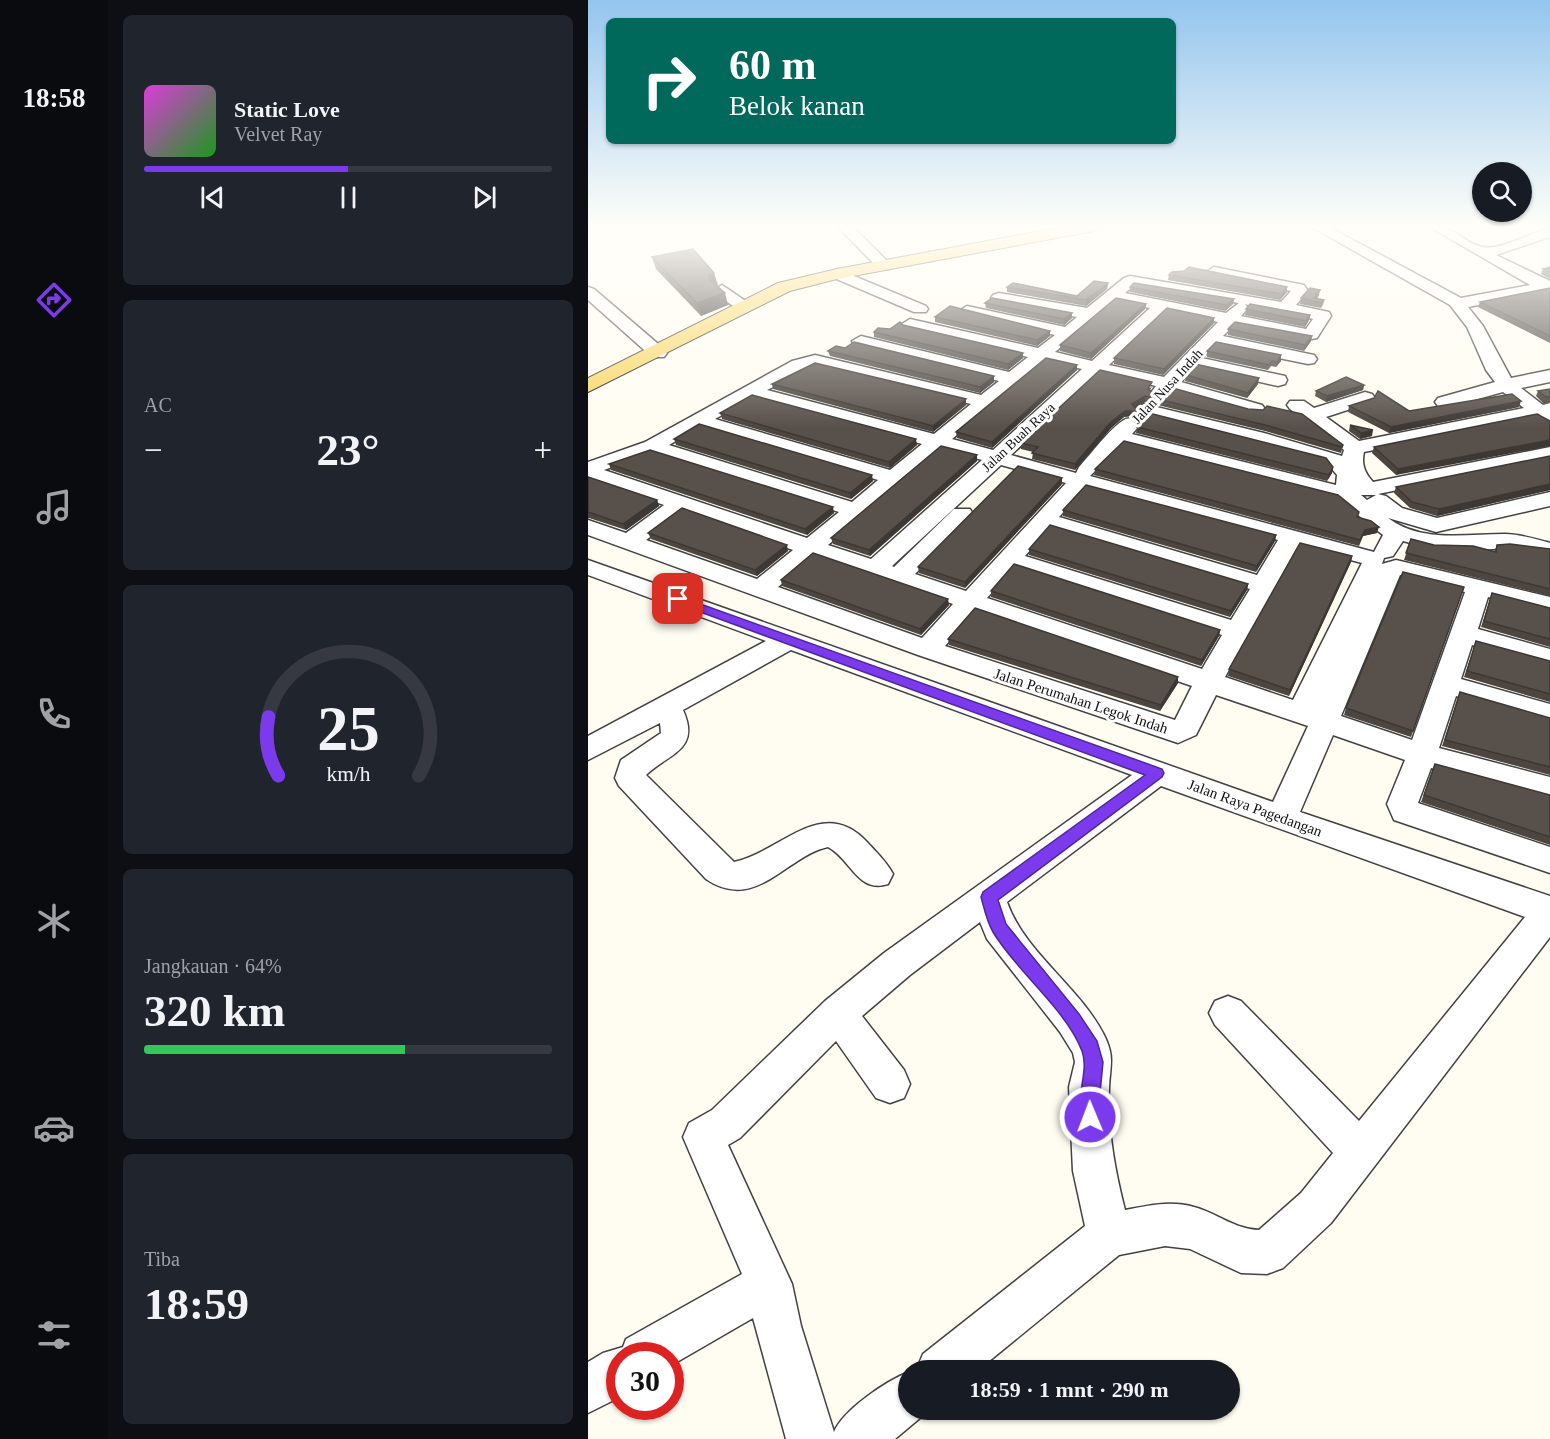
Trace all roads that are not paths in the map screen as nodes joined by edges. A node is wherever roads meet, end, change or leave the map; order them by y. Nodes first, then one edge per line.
1 (589, 293) edge
2 (726, 293) edge
3 (772, 293) edge
4 (882, 293) edge
5 (1116, 293) edge
6 (1210, 293) edge
7 (1298, 293) edge
8 (1438, 293) edge
9 (1516, 293) edge
10 (1524, 293) edge
11 (1113, 296) junction
12 (999, 298) edge
13 (1248, 300) junction
14 (1541, 302) edge
15 (1457, 304) junction
16 (744, 307) junction
17 (1168, 307) junction
18 (1285, 307) junction
19 (920, 309) dead end
20 (967, 311) edge
21 (1091, 314) junction
22 (1230, 319) junction
23 (910, 324) edge
24 (1069, 333) junction
25 (1211, 339) junction
26 (861, 341) edge
27 (658, 353) junction
28 (1043, 355) junction
29 (1308, 359) dead end
30 (1190, 361) junction
31 (1103, 368) junction
32 (1550, 376) edge
33 (1013, 379) junction
34 (1278, 380) dead end
35 (1169, 384) junction
36 (1506, 385) junction
37 (588, 386) edge
38 (760, 388) junction
39 (1365, 398) edge
40 (985, 402) junction
41 (1445, 402) dead end
42 (1255, 409) edge
43 (1144, 411) junction
44 (1546, 413) edge
45 (700, 421) junction
46 (1118, 437) junction
47 (943, 438) junction
48 (652, 446) junction
49 (1355, 448) junction
50 (1550, 453) edge
51 (1010, 456) junction
52 (588, 470) edge
53 (1083, 476) junction
54 (894, 478) junction
55 (1368, 490) junction
56 (1346, 494) junction
57 (1550, 499) edge
58 (682, 503) junction
59 (856, 510) junction
60 (1045, 520) junction
61 (588, 527) edge
62 (1291, 538) junction
63 (629, 541) junction
64 (1549, 543) edge
65 (811, 547) junction
66 (1387, 556) junction
67 (1009, 559) junction
68 (588, 567) edge
69 (886, 573) junction
70 (1264, 585) junction
71 (762, 588) junction
72 (1479, 588) junction
73 (1550, 593) edge
74 (971, 601) junction
75 (1550, 605) edge
76 (1238, 631) junction
77 (1463, 634) junction
78 (789, 640) junction
79 (927, 649) junction
80 (1550, 658) edge
81 (1208, 682) junction
82 (1446, 684) junction
83 (667, 706) junction
84 (1550, 714) edge
85 (1313, 717) junction
86 (588, 749) edge
87 (1422, 754) junction
88 (1157, 773) junction
89 (1550, 789) edge
90 (1282, 818) junction
91 (1550, 860) edge
92 (876, 874) dead end
93 (989, 897) junction
94 (1550, 911) edge
95 (838, 1013) junction
96 (1228, 1013) dead end
97 (890, 1084) dead end
98 (1360, 1152) junction
99 (1109, 1234) junction
100 (769, 1284) junction
101 (668, 1342) edge
102 (954, 1360) edge
103 (606, 1378) edge
104 (588, 1389) edge
105 (898, 1405) edge
106 (811, 1439) edge
107 (856, 1439) edge

1 - 27 street
2 - 16 street
3 - 16 main road
4 - 19 street
5 - 11 street
6 - 13 street
7 - 18 street
8 - 15 street
9 - 15 street
10 - 14 street
11 - 17 street
11 - 21 street
12 - 21 street
13 - 18 street
13 - 22 street, Jalan Nusa Indah
15 - 36 street
16 - 27 main road
17 - 22 street
17 - 31 street, Jalan Buah Raya
18 - 22 street
20 - 24 street
21 - 24 street
22 - 25 street, Jalan Nusa Indah
23 - 28 street
24 - 28 street
25 - 29 street
25 - 30 street, Jalan Nusa Indah
26 - 33 street
27 - 37 main road
28 - 31 street
28 - 33 street
30 - 34 street
30 - 35 street, Jalan Nusa Indah
31 - 35 street
31 - 51 street, Jalan Buah Raya
32 - 36 street
33 - 40 street
35 - 42 street
35 - 43 street, Jalan Nusa Indah
36 - 41 street
36 - 44 street
38 - 40 street
38 - 45 street
38 - 47 street
39 - 49 street
40 - 47 street
43 - 46 street, Jalan Nusa Indah
43 - 56 street
44 - 49 street
45 - 48 street
45 - 54 street
46 - 53 street, Jalan Nusa Indah
46 - 56 street
47 - 51 street
47 - 54 street
48 - 52 street
48 - 59 street
49 - 55 street
50 - 55 street
51 - 53 street
51 - 69 street, Jalan Buah Raya
52 - 58 street
53 - 60 street
53 - 62 street
53 - 66 street
54 - 59 street
55 - 57 street
56 - 66 street
58 - 63 street
58 - 65 street
59 - 65 street
60 - 67 street
60 - 70 street
61 - 63 street, Jalan Perumahan Legok Indah
62 - 66 street
62 - 70 street, Jalan Perumahan Legok Indah
63 - 71 street, Jalan Perumahan Legok Indah
64 - 66 street
65 - 69 street
65 - 71 street
66 - 72 street
66 - 73 street
66 - 85 street
67 - 74 street
67 - 76 street
68 - 78 street, Jalan Raya Pagedangan
69 - 74 street
70 - 76 street, Jalan Perumahan Legok Indah
71 - 79 street, Jalan Perumahan Legok Indah
72 - 75 street
72 - 77 street
74 - 79 street
74 - 81 street
76 - 81 street, Jalan Perumahan Legok Indah
77 - 80 street
77 - 82 street
78 - 83 street
78 - 88 street, Jalan Raya Pagedangan
79 - 81 street, Jalan Perumahan Legok Indah
81 - 85 street
82 - 84 street
82 - 87 street
83 - 86 street
83 - 92 street
85 - 87 street
85 - 90 street
87 - 89 street
87 - 91 street
88 - 90 street, Jalan Raya Pagedangan
88 - 93 street
90 - 94 street, Jalan Raya Pagedangan
93 - 95 street
93 - 99 street
94 - 98 street
95 - 97 street
95 - 100 street
96 - 98 street
98 - 99 street
99 - 102 street
100 - 101 street
100 - 106 street
103 - 104 street
105 - 107 street

